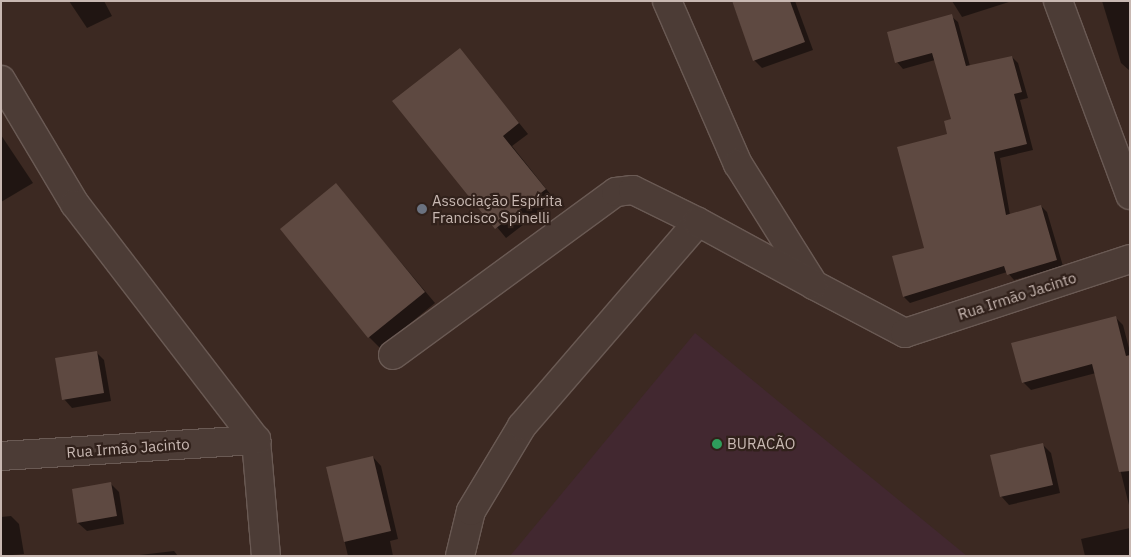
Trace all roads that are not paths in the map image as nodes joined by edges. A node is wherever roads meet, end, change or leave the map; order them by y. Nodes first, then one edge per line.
1 (667, 1) edge
2 (1058, 1) edge
3 (1, 80) edge
4 (1130, 195) edge
5 (698, 222) junction
6 (1130, 259) edge
7 (814, 285) junction
8 (393, 355) dead end
9 (256, 440) junction
10 (1, 456) edge
11 (266, 556) edge
12 (460, 556) edge

1 - 7 street
2 - 4 street
3 - 9 street
5 - 7 street
5 - 8 street
5 - 12 street
6 - 7 street, Rua Irmão Jacinto
9 - 10 street, Rua Irmão Jacinto
9 - 11 street

